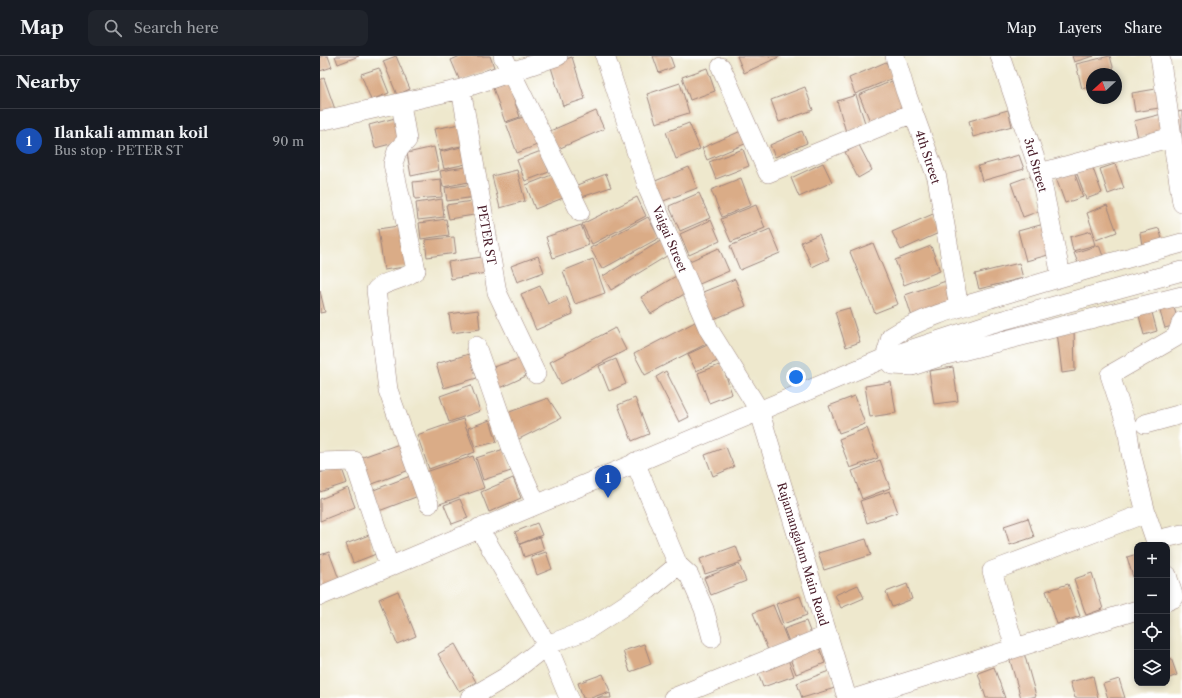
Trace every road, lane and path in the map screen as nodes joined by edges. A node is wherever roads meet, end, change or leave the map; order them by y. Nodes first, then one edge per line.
1 (558, 56) edge
2 (604, 56) edge
3 (895, 56) edge
4 (1000, 56) edge
5 (1160, 56) edge
6 (507, 64) edge
7 (721, 67) dead end
8 (461, 89) junction
9 (401, 104) junction
10 (913, 113) junction
11 (320, 121) edge
12 (1172, 137) junction
13 (1040, 173) junction
14 (1182, 203) edge
15 (580, 212) dead end
16 (1182, 243) edge
17 (1182, 271) edge
18 (1061, 276) junction
19 (1182, 296) edge
20 (959, 308) junction
21 (1182, 321) edge
22 (476, 346) dead end
23 (885, 358) junction
24 (536, 374) dead end
25 (759, 410) junction
26 (1182, 414) edge
27 (1145, 424) dead end
28 (320, 462) edge
29 (635, 462) junction
30 (429, 504) dead end
31 (536, 504) junction
32 (1146, 513) junction
33 (479, 528) junction
34 (1168, 539) edge
35 (678, 565) junction
36 (389, 566) junction
37 (1170, 585) edge
38 (320, 596) edge
39 (1170, 600) edge
40 (1134, 611) edge
41 (828, 635) junction
42 (712, 638) dead end
43 (547, 645) junction
44 (1015, 648) junction
45 (470, 698) edge
46 (568, 698) edge
47 (673, 698) edge
48 (847, 698) edge
49 (856, 698) edge

1 - 6 street
2 - 25 street, Vaigai Street
3 - 10 street, 4th Street
4 - 13 street, 3rd Street
5 - 12 street
6 - 8 street
6 - 15 street
7 - 10 street
8 - 9 street
8 - 24 street, PETER ST
9 - 11 street
9 - 30 street
10 - 20 street, 4th Street
12 - 13 street
12 - 14 street
13 - 18 street, 3rd Street
16 - 18 street
17 - 23 street
18 - 20 street
19 - 23 street
20 - 23 street
21 - 32 street
22 - 31 street
23 - 25 street
25 - 29 street
25 - 41 street, Rajamangalam Main Road
26 - 27 street
28 - 36 street
29 - 31 street
29 - 35 street
31 - 33 street
32 - 34 street
32 - 44 street
33 - 36 street
33 - 43 street
35 - 42 street
35 - 43 street
36 - 38 street
37 - 39 street
40 - 44 street
41 - 47 street
41 - 48 street, Rajamangalam Main Road
43 - 45 street
43 - 46 street
44 - 49 street

